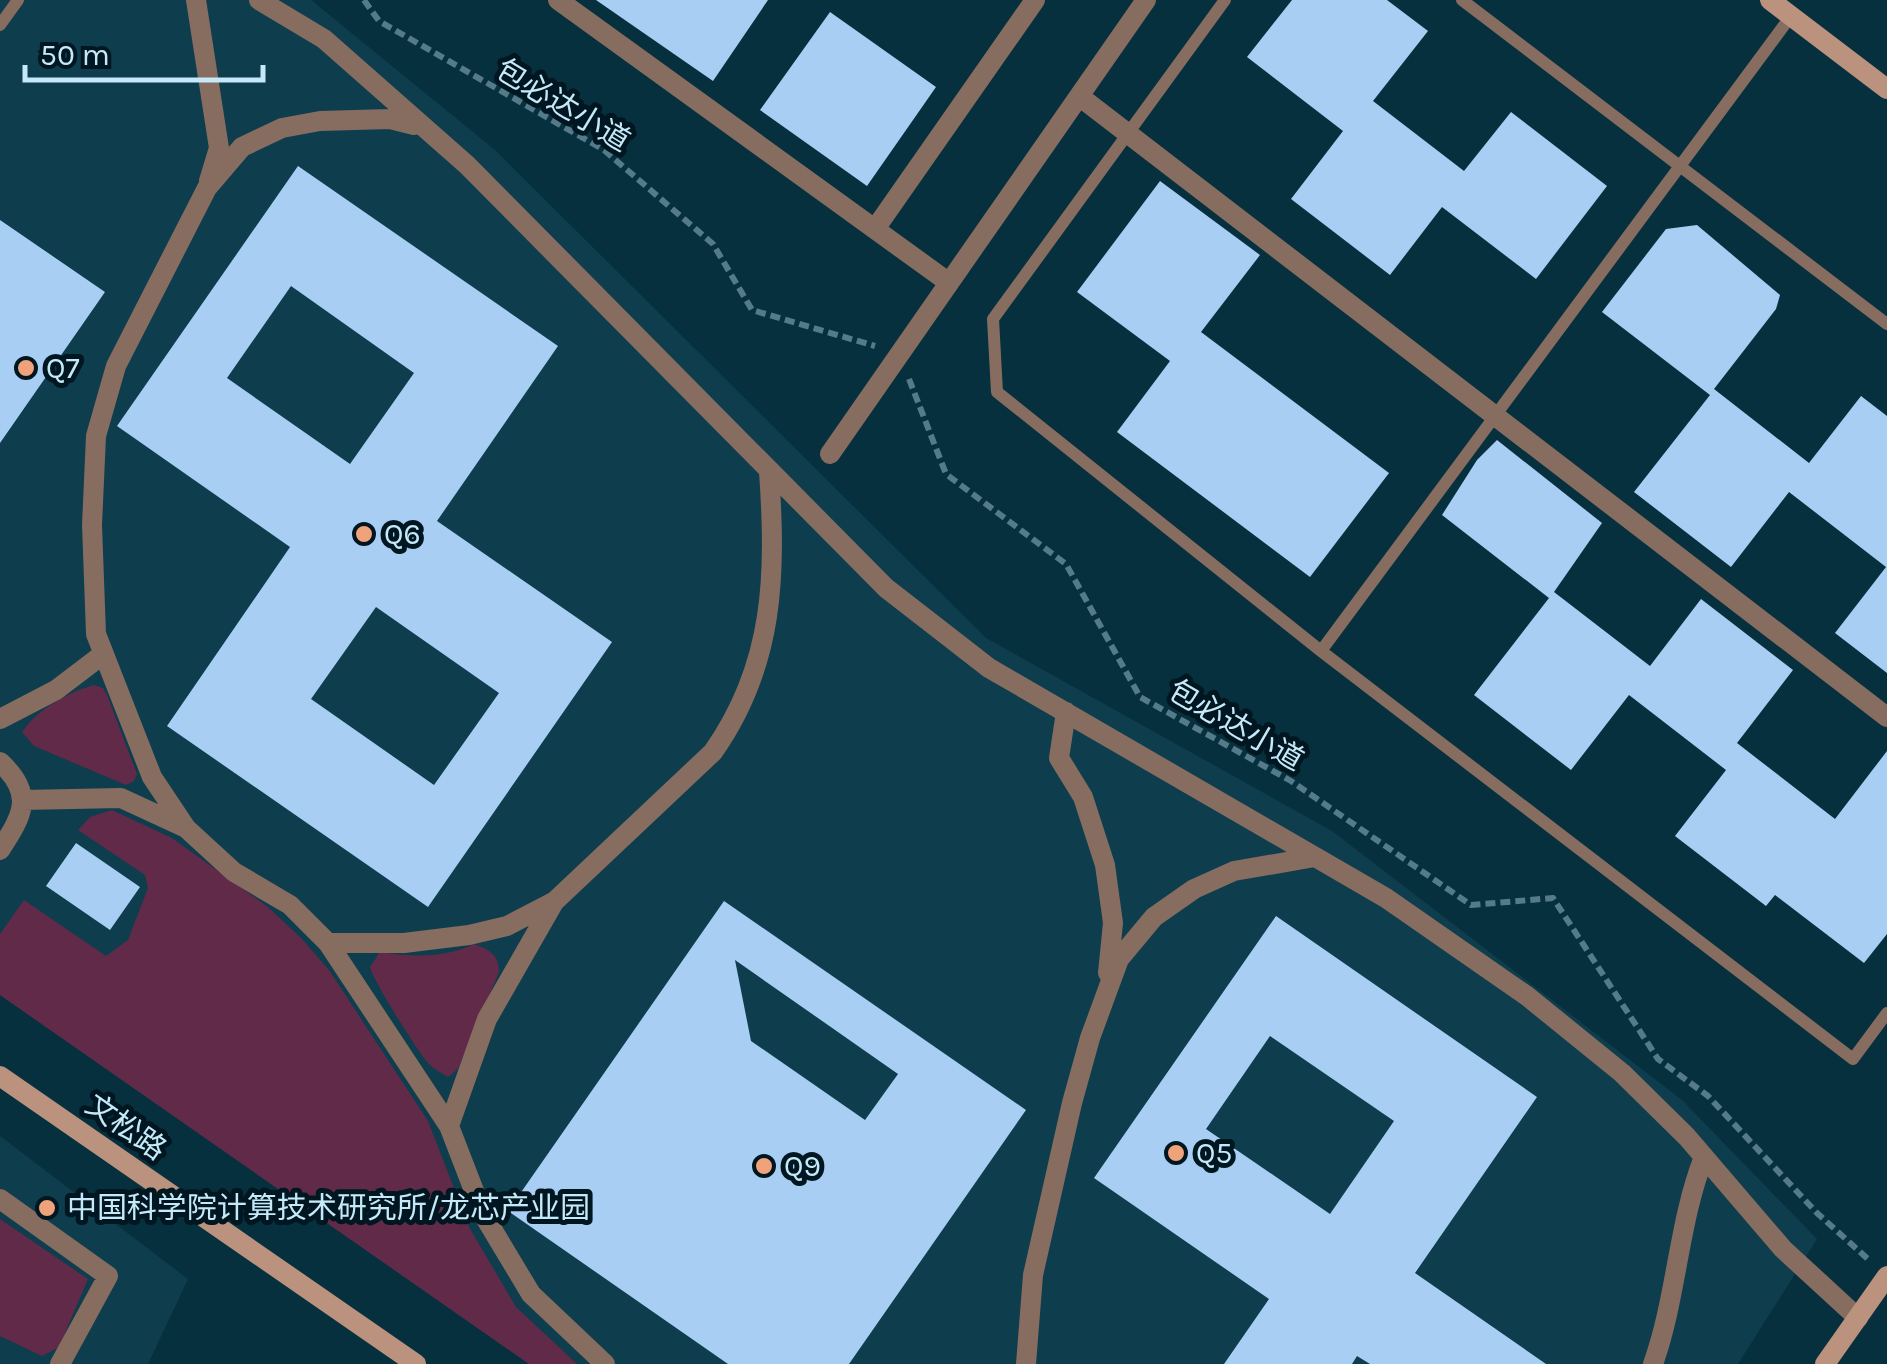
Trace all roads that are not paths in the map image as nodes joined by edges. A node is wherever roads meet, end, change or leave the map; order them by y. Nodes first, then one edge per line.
1 (18, 0) edge
2 (196, 0) edge
3 (259, 0) edge
4 (558, 0) edge
5 (1034, 0) edge
6 (1146, 0) edge
7 (1225, 0) edge
8 (1462, 0) edge
9 (1770, 0) edge
10 (1791, 16) junction
11 (0, 25) edge
12 (1887, 89) edge
13 (1079, 96) junction
14 (421, 126) junction
15 (207, 188) junction
16 (874, 228) junction
17 (948, 282) junction
18 (1887, 324) edge
19 (1495, 416) junction
20 (830, 454) dead end
21 (769, 471) junction
22 (1321, 651) junction
23 (102, 655) junction
24 (1066, 712) junction
25 (1887, 717) edge
26 (0, 719) edge
27 (0, 762) edge
28 (22, 800) junction
29 (186, 828) junction
30 (0, 850) edge
31 (1315, 857) junction
32 (555, 901) junction
33 (328, 943) junction
34 (1106, 994) junction
35 (1887, 1013) edge
36 (0, 1076) edge
37 (449, 1126) junction
38 (1704, 1157) junction
39 (0, 1199) edge
40 (1887, 1276) edge
41 (1858, 1318) junction
42 (1026, 1355) edge
43 (60, 1364) edge
44 (416, 1364) edge
45 (605, 1364) edge
46 (1014, 1364) edge
47 (1653, 1364) edge
48 (1824, 1364) edge

1 - 11 lane
2 - 15 street
3 - 14 street
4 - 16 street
5 - 16 street
6 - 13 street
7 - 22 lane
8 - 18 lane
9 - 10 street
10 - 12 street
10 - 19 lane
13 - 17 street
13 - 19 street
14 - 15 street
14 - 21 street
15 - 23 street
16 - 17 street
17 - 20 street
19 - 22 lane
19 - 25 street
21 - 24 street
21 - 32 street
22 - 35 lane
23 - 26 street
23 - 29 street
24 - 31 street
24 - 34 street
27 - 28 street
28 - 29 street
28 - 30 street
29 - 33 street
31 - 34 street
31 - 38 street
32 - 33 street
32 - 37 street
33 - 37 street
34 - 42 street
36 - 44 street, 文松路
37 - 45 street
38 - 41 street
38 - 47 street
39 - 43 street
40 - 41 street
41 - 48 street
42 - 46 street

